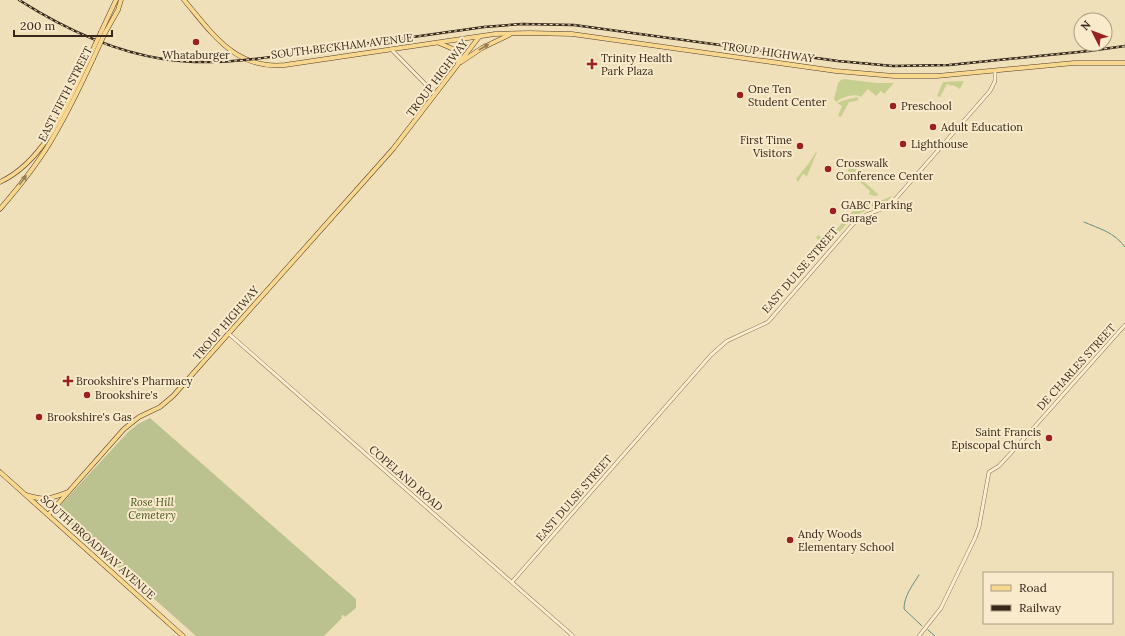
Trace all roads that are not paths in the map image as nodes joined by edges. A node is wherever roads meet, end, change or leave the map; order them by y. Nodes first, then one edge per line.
1 (116, 0) edge
2 (121, 0) edge
3 (184, 0) edge
4 (103, 33) junction
5 (512, 34) junction
6 (479, 37) junction
7 (439, 43) junction
8 (391, 49) junction
9 (91, 59) junction
10 (1125, 63) edge
11 (457, 64) junction
12 (995, 71) junction
13 (435, 94) junction
14 (0, 182) edge
15 (0, 209) edge
16 (1125, 325) edge
17 (228, 334) junction
18 (0, 472) edge
19 (68, 492) junction
20 (25, 494) junction
21 (48, 515) junction
22 (512, 582) junction
23 (183, 636) edge
24 (573, 636) edge
25 (919, 636) edge

1 - 4 main road
2 - 4 main road
3 - 8 main road, SOUTH BECKHAM AVENUE
4 - 9 main road, bridge
5 - 6 main road, TROUP HIGHWAY
11 -> 5 main road
5 - 12 main road, TROUP HIGHWAY
6 - 7 main road, SOUTH BECKHAM AVENUE
6 - 11 main road, TROUP HIGHWAY
7 - 8 main road, SOUTH BECKHAM AVENUE
7 - 11 main road
8 - 13 street
9 - 14 main road, EAST FIFTH STREET
15 -> 9 main road, EAST FIFTH STREET
10 - 12 main road, TROUP HIGHWAY
11 - 13 main road, TROUP HIGHWAY
12 - 22 street, EAST DULSE STREET
13 - 17 main road, TROUP HIGHWAY
16 - 25 street, DE CHARLES STREET
17 - 19 main road, TROUP HIGHWAY
17 - 22 street, COPELAND ROAD
18 - 20 main road, SOUTH BROADWAY AVENUE
19 - 20 main road
19 - 21 main road, TROUP HIGHWAY
20 - 21 main road, SOUTH BROADWAY AVENUE
21 - 23 main road, SOUTH BROADWAY AVENUE
22 - 24 street, COPELAND ROAD

